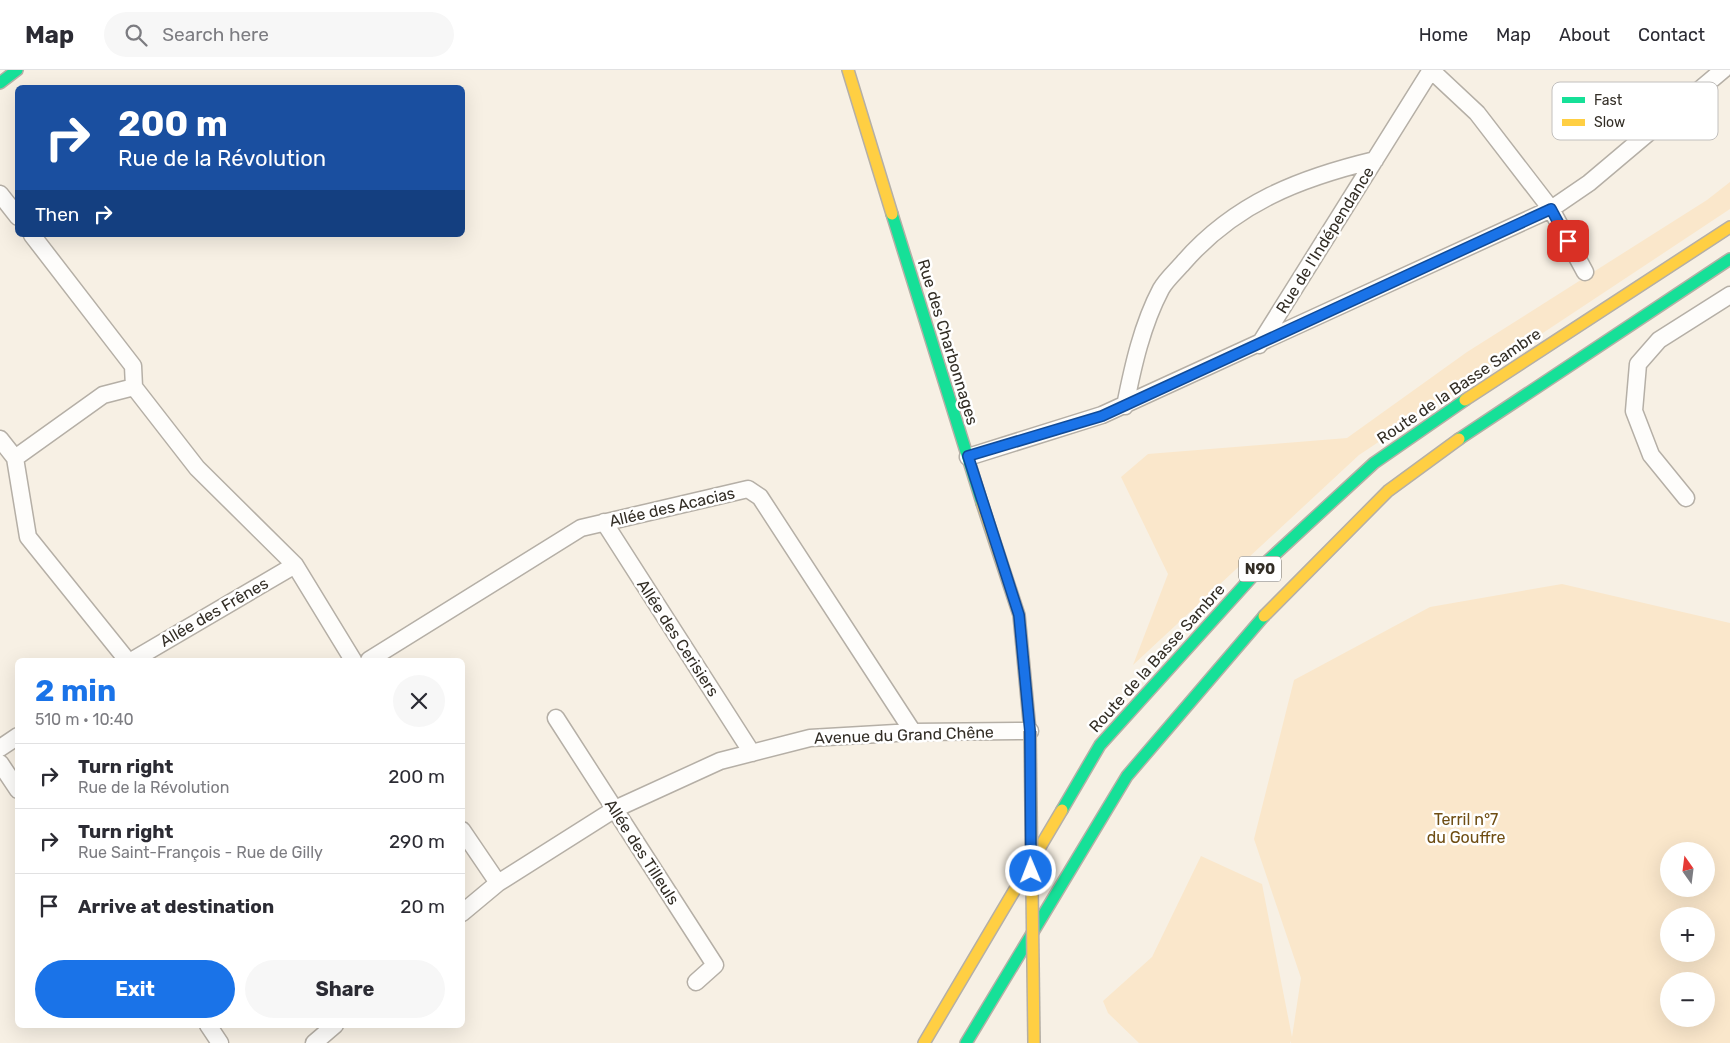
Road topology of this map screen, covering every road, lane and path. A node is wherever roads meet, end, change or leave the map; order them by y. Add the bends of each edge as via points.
1 (16, 70) edge
2 (848, 70) edge
3 (1431, 70) edge
4 (1723, 70) edge
5 (0, 82) edge
6 (1709, 82) edge
7 (1640, 140) edge
8 (1375, 160) junction
9 (0, 194) edge
10 (1551, 209) junction
11 (15, 213) edge
12 (1730, 227) edge
13 (34, 237) edge
14 (1730, 259) edge
15 (1584, 272) dead end
16 (1730, 295) edge
17 (1723, 304) edge
18 (1258, 345) junction
19 (134, 387) junction
20 (1125, 406) junction
21 (0, 439) edge
22 (968, 456) junction
23 (15, 458) junction
24 (1686, 498) dead end
25 (604, 522) junction
26 (295, 565) junction
27 (125, 658) edge
28 (136, 658) edge
29 (353, 658) edge
30 (373, 658) edge
31 (556, 718) dead end
32 (1030, 731) junction
33 (913, 732) junction
34 (15, 738) edge
35 (0, 748) edge
36 (752, 753) junction
37 (0, 763) edge
38 (15, 786) edge
39 (615, 809) junction
40 (465, 834) edge
41 (498, 883) junction
42 (465, 910) edge
43 (696, 982) dead end
44 (210, 1028) edge
45 (332, 1028) edge
46 (220, 1043) edge
47 (314, 1043) edge
48 (924, 1043) edge
49 (966, 1043) edge
50 (1034, 1043) edge

1 - 5 main road
2 - 22 main road, Rue des Charbonnages
3 - 8 street, Rue de l'Indépendance
3 - 10 street via 1477,113
4 - 6 street
7 - 10 street via 1589,183
8 - 18 street, Rue de l'Indépendance
8 - 20 street via 1296,183 1258,200 1194,250 1162,288 1145,328
9 - 11 street
10 - 15 street
10 - 18 street
12 - 48 main road, Route de la Basse Sambre / N90 via 1374,463 1260,569 1100,745
13 - 19 street via 133,366
14 - 49 main road, N90 via 1447,447 1388,492 1276,601 1127,776
16 - 17 street
17 - 24 street via 1659,340 1638,364 1634,411 1651,455
18 - 20 street
19 - 23 street via 104,395
19 - 26 street via 197,468
20 - 22 street via 1102,416
21 - 23 street
22 - 32 main road, Rue des Charbonnages via 1019,615
23 - 27 street via 28,537
25 - 30 street, Allée des Acacias via 581,528
25 - 33 street, Allée des Acacias via 748,489 760,497
25 - 36 street, Allée des Cerisiers
26 - 28 street, Allée des Frênes
26 - 29 street
31 - 39 street, Allée des Tilleuls
32 - 33 street, Avenue du Grand Chêne
32 - 50 main road, Rue des Charbonnages, bridge
33 - 36 street, Avenue du Grand Chêne via 810,738
34 - 35 street
36 - 39 street, Avenue du Grand Chêne via 720,761
37 - 38 street
39 - 41 street, Avenue du Grand Chêne
39 - 43 street, Allée des Tilleuls via 715,965
40 - 41 street
41 - 42 street, Avenue du Grand Chêne
44 - 46 street
45 - 47 street

